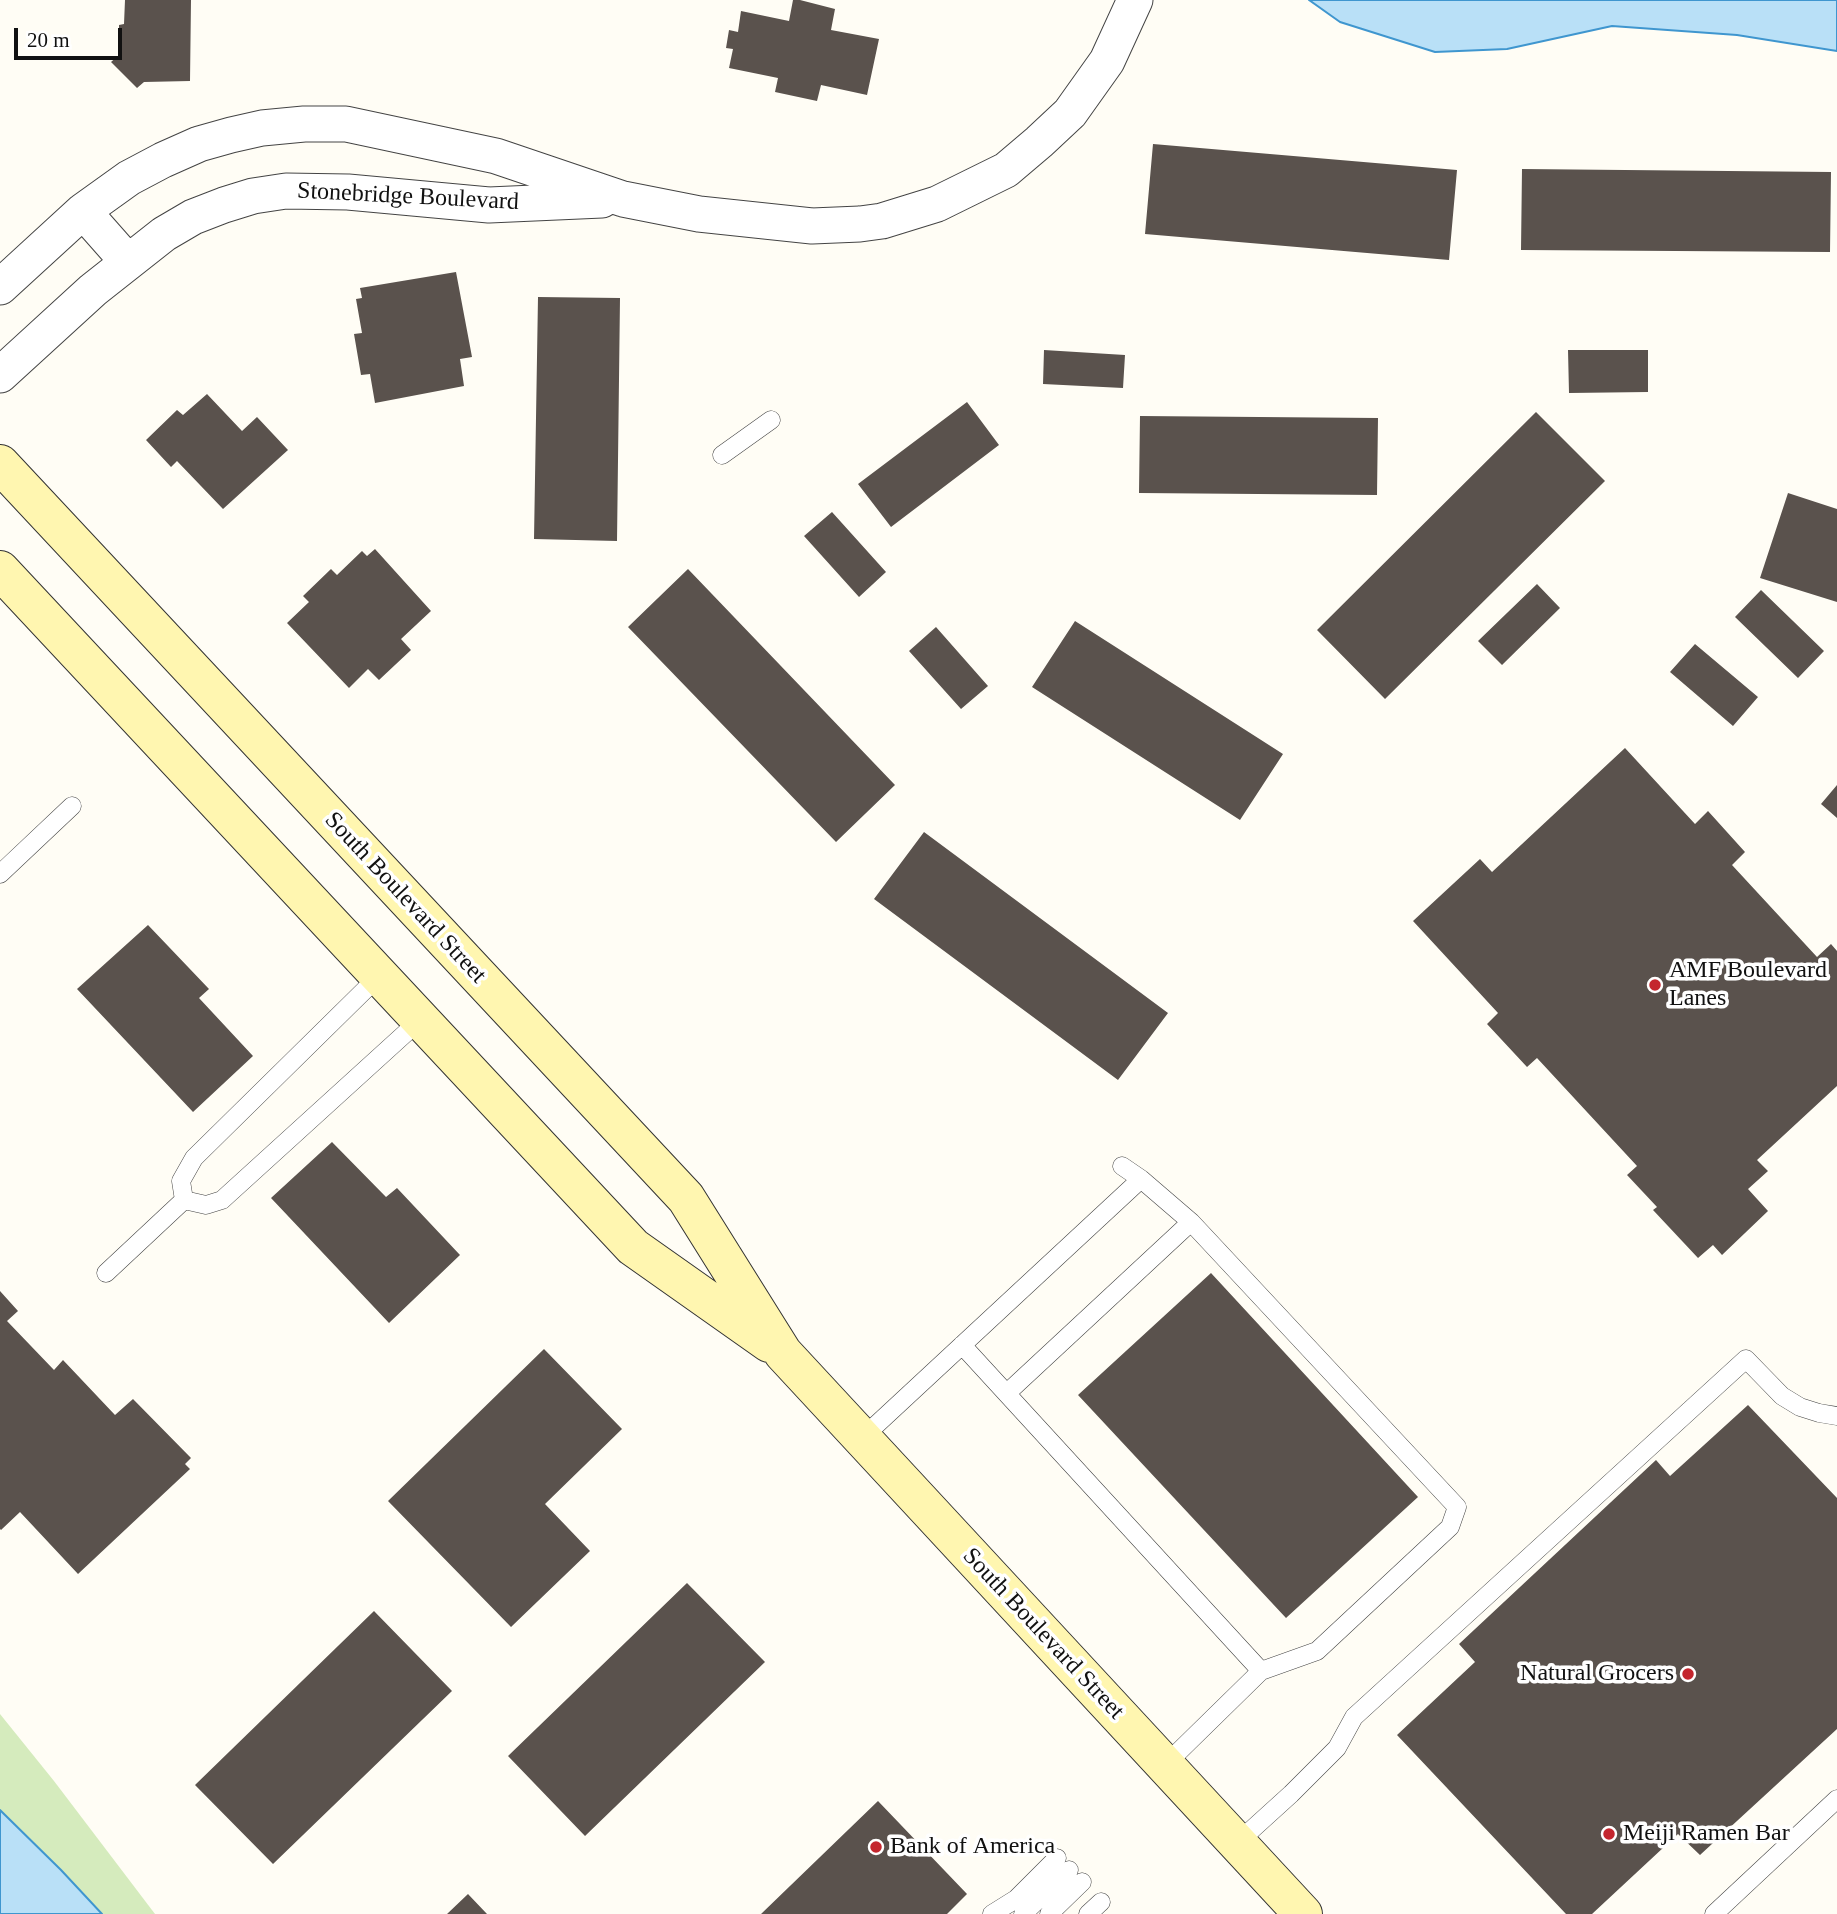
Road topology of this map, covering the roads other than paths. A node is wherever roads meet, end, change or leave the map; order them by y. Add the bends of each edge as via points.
1 (1135, 0) edge
2 (623, 199) junction
3 (83, 211) junction
4 (128, 262) junction
5 (0, 286) edge
6 (0, 375) edge
7 (771, 420) dead end
8 (722, 455) dead end
9 (0, 464) edge
10 (0, 570) edge
11 (72, 806) dead end
12 (0, 874) edge
13 (379, 976) junction
14 (420, 1020) junction
15 (1122, 1166) dead end
16 (1141, 1179) junction
17 (184, 1200) junction
18 (1191, 1222) junction
19 (106, 1273) dead end
20 (962, 1345) junction
21 (783, 1353) junction
22 (1007, 1393) junction
23 (1837, 1416) edge
24 (862, 1438) junction
25 (1261, 1671) junction
26 (1165, 1765) junction
27 (1837, 1799) edge
28 (1237, 1843) junction
29 (1069, 1870) junction
30 (992, 1914) edge
31 (1023, 1914) edge
32 (1049, 1914) edge
33 (1303, 1914) edge
34 (1714, 1914) edge

1 - 2 street, Stonebridge Boulevard via 1107,61 1070,113 1006,170 937,204 882,221 812,226 699,214
2 - 3 street, Stonebridge Boulevard via 496,156 346,124 304,124 262,128 199,144 129,178
2 - 4 street, Stonebridge Boulevard via 489,205 286,191 243,199 193,218
3 - 4 street
3 - 5 street, Stonebridge Boulevard
4 - 6 street, Stonebridge Boulevard
7 - 8 lane
9 - 21 main road, South Boulevard Street via 686,1198
10 - 13 main road, South Boulevard Street
11 - 12 lane
13 - 14 main road, South Boulevard Street
13 - 17 lane via 194,1158 181,1181
14 - 17 lane via 222,1200 206,1205
14 - 21 main road, South Boulevard Street via 633,1247
15 - 16 lane
16 - 18 lane
16 - 20 lane
17 - 19 lane
18 - 22 lane
18 - 25 lane via 1457,1507 1450,1527 1317,1651
20 - 22 lane
20 - 24 lane
21 - 24 main road, South Boulevard Street
22 - 25 lane
23 - 28 lane via 1800,1407 1782,1396 1746,1359 1354,1717 1337,1748
24 - 26 main road, South Boulevard Street
25 - 26 lane
26 - 28 main road, South Boulevard Street
27 - 34 lane
28 - 33 main road, South Boulevard Street
29 - 30 lane
29 - 31 lane
29 - 32 lane

